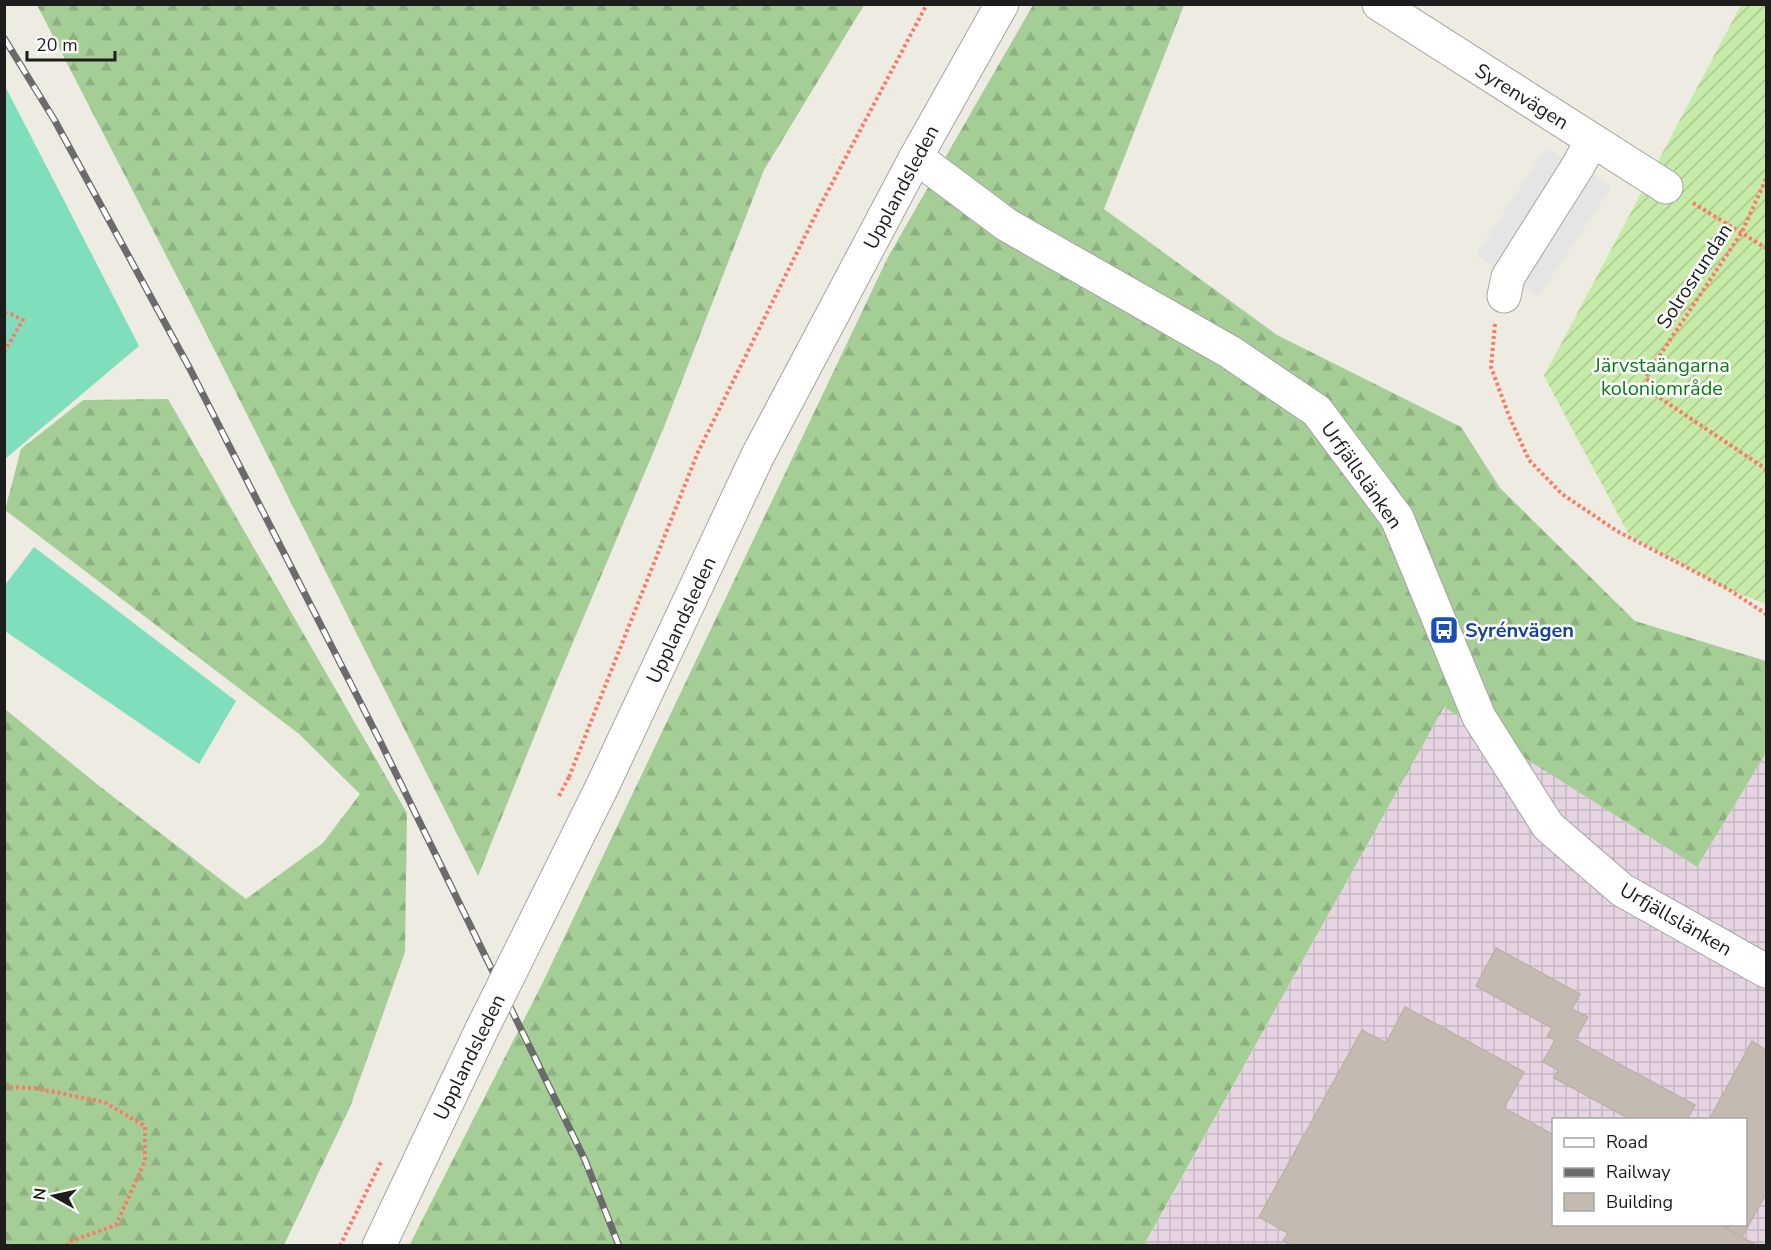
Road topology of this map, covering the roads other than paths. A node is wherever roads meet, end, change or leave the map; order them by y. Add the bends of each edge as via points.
1 (1002, 4) edge
2 (1379, 4) edge
3 (1592, 140) junction
4 (916, 157) junction
5 (1666, 187) road end
6 (1504, 296) road end
7 (1767, 971) edge
8 (380, 1245) edge

1 - 4 street, Upplandsleden
2 - 3 street, Syrenvägen
3 - 5 street, Syrenvägen
3 - 6 street via 1508,277
4 - 7 street, Urfjällslänken via 1007,225 1230,352 1317,411 1397,518 1479,717 1548,826 1622,890
4 - 8 street, Upplandsleden, bridge via 758,455

